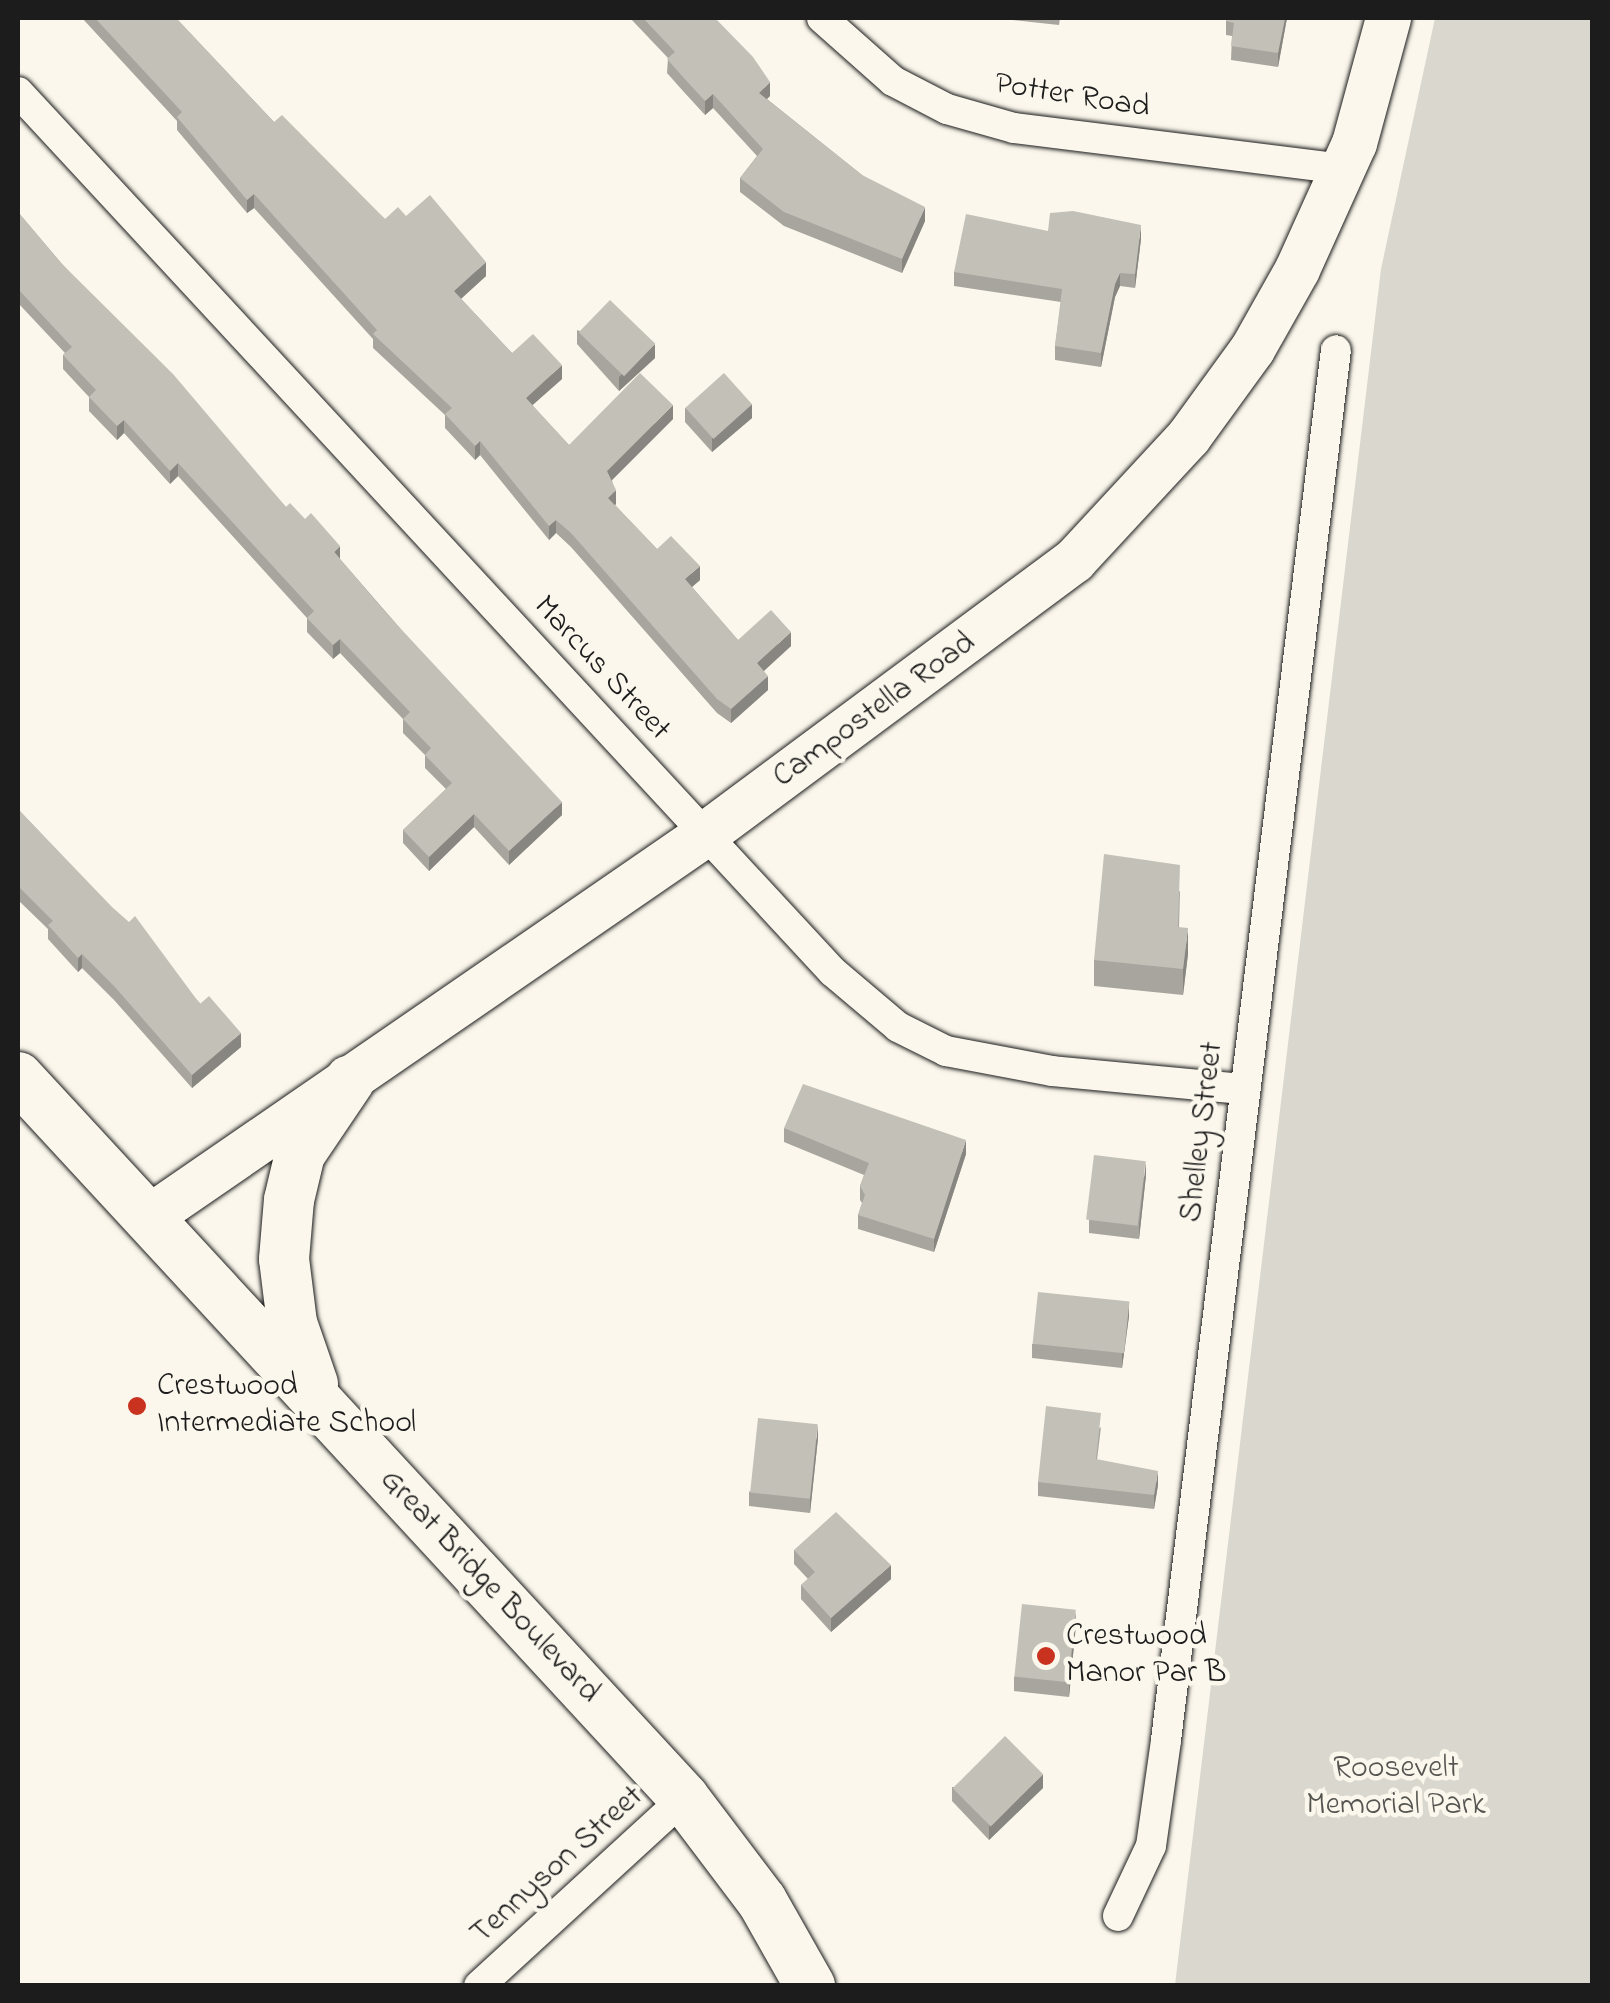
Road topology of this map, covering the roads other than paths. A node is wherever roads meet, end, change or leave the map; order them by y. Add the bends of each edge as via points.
1 (822, 18) edge
2 (1388, 18) edge
3 (18, 92) edge
4 (1342, 169) junction
5 (1336, 350) dead end
6 (705, 834) junction
7 (18, 1076) edge
8 (350, 1080) junction
9 (1243, 1088) junction
10 (147, 1218) junction
11 (319, 1403) junction
12 (684, 1798) junction
13 (1118, 1916) dead end
14 (479, 1986) edge
15 (810, 1986) edge

1 - 4 street, Potter Road via 893,81 948,109 1014,128
2 - 4 main road, Campostella Road
3 - 6 street, Marcus Street
4 - 6 main road, Campostella Road via 1252,349 1143,490 1026,601
5 - 9 street, Shelley Street
6 - 8 main road, Campostella Road
6 - 9 street, Marcus Street via 833,972 898,1027 946,1051 1052,1070
7 - 10 main road, Great Bridge Boulevard
8 - 10 main road, Campostella Road
8 - 11 main road via 300,1154 288,1200 284,1259 292,1323
9 - 13 street, Shelley Street via 1151,1846
10 - 11 main road, Great Bridge Boulevard
11 - 12 main road, Great Bridge Boulevard
12 - 14 street, Tennyson Street
12 - 15 main road, Great Bridge Boulevard via 762,1901

